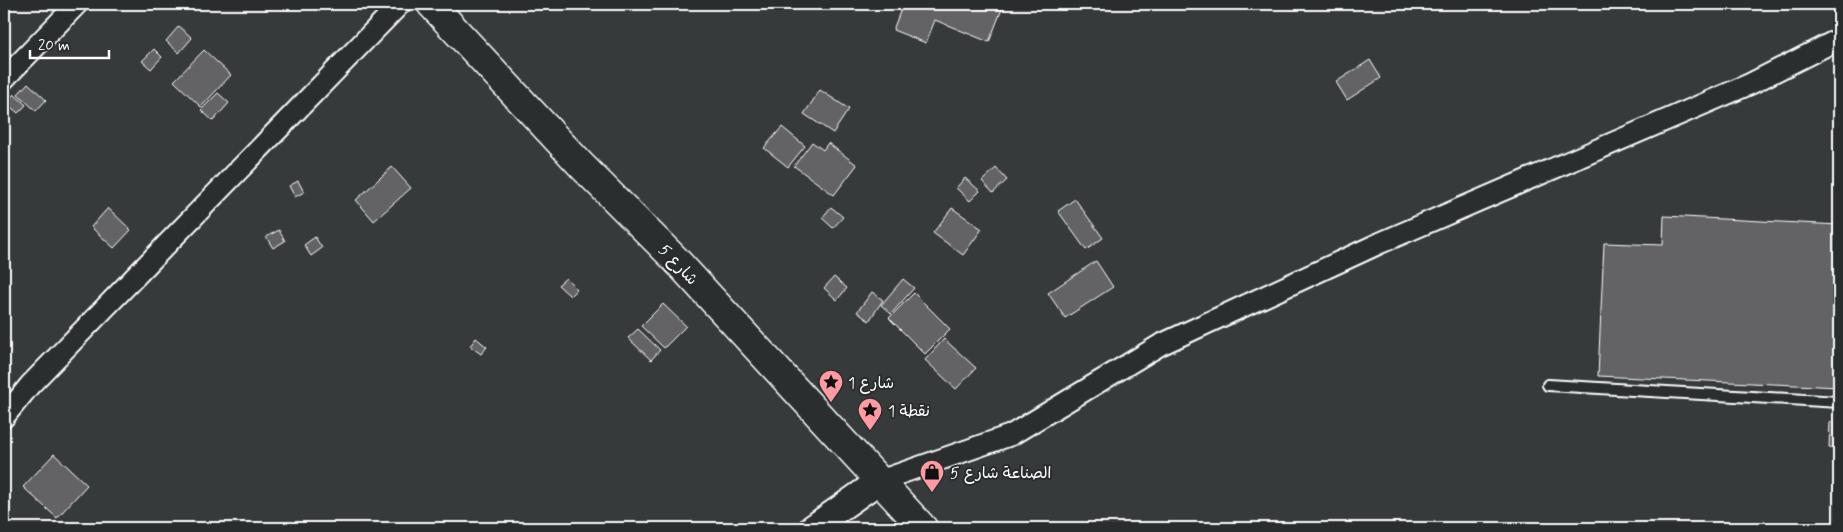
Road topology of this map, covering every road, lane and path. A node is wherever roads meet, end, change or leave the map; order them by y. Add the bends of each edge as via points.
1 (77, 4) edge
2 (400, 4) edge
3 (431, 4) edge
4 (1839, 39) edge
5 (4, 79) edge
6 (1548, 385) dead end
7 (1839, 402) edge
8 (4, 417) edge
9 (879, 481) junction
10 (812, 528) edge
11 (922, 528) edge

1 - 5 street
2 - 8 street via 30,385
3 - 9 main road, شارع 5 via 582,166 675,259
4 - 9 street via 1750,84 1380,243 1160,345 1011,435
6 - 7 lane
9 - 10 street
9 - 11 main road, شارع 5

